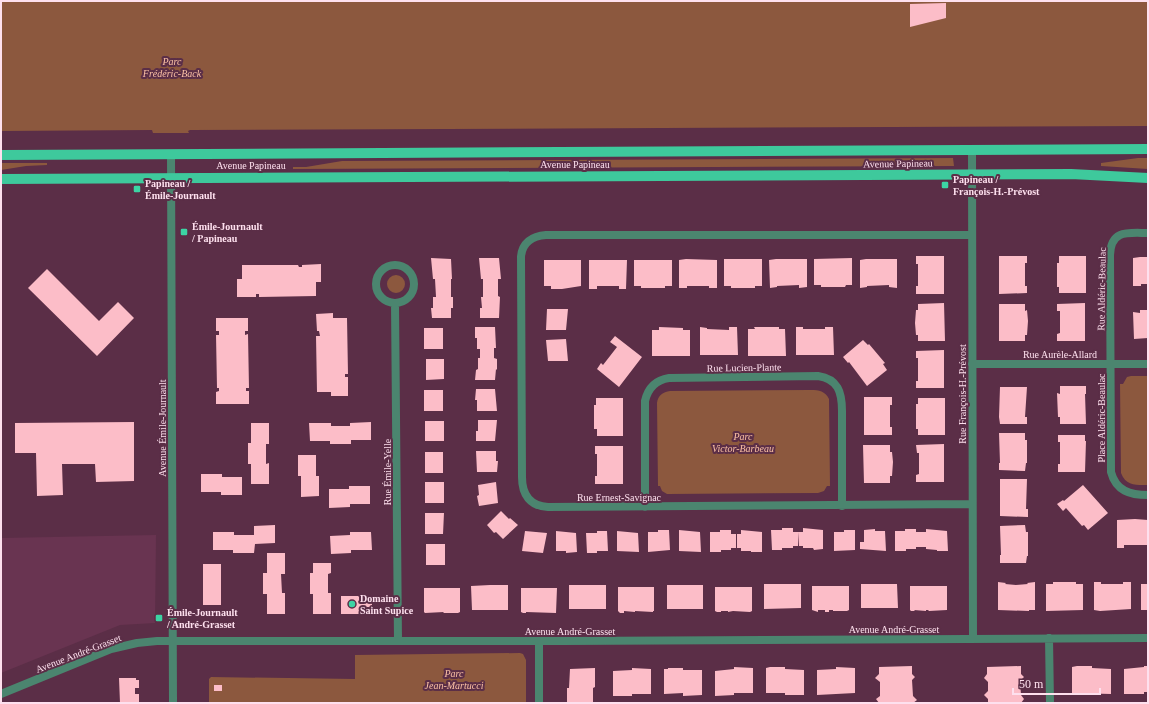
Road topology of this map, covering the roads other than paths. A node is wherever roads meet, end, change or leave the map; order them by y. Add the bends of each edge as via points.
1 (1148, 149) edge
2 (972, 150) junction
3 (171, 154) junction
4 (1, 155) edge
5 (972, 174) junction
6 (171, 178) junction
7 (1148, 178) edge
8 (1, 179) edge
9 (1148, 233) edge
10 (972, 236) junction
11 (396, 303) junction
12 (972, 364) junction
13 (1110, 364) junction
14 (1148, 364) edge
15 (1148, 495) edge
16 (972, 504) junction
17 (842, 506) junction
18 (645, 507) junction
19 (973, 638) junction
20 (1049, 638) junction
21 (1148, 638) edge
22 (172, 641) junction
23 (398, 641) junction
24 (539, 641) junction
25 (1, 694) edge
26 (172, 703) edge
27 (539, 703) edge
28 (1050, 703) edge

1 - 2 main road, Avenue Papineau
2 - 3 main road, Avenue Papineau
2 - 5 street, Rue François-H.-Prévost
3 - 4 main road, Avenue Papineau
3 - 6 street, Avenue Émile-Journault
5 - 6 main road, Avenue Papineau
5 - 7 main road, Avenue Papineau via 1089,174
5 - 10 street, Rue François-H.-Prévost
6 - 8 main road, Avenue Papineau
6 - 22 street, Avenue Émile-Journault
9 - 13 street, Rue Aldéric-Beaulac via 1123,234 1111,244
10 - 12 street, Rue François-H.-Prévost
10 - 18 street, Rue Ernest-Savignac via 546,235 534,237 527,242 521,257 522,477 525,494 532,503 543,507
11 - 11 street via 410,296 414,281 408,270 393,265 382,271 377,284 383,298
11 - 23 street, Rue Émile-Yelle
12 - 13 street, Rue Aurèle-Allard
12 - 16 street, Rue François-H.-Prévost
13 - 14 street, Rue Aurèle-Allard
13 - 15 street, Place Aldéric-Beaulac via 1112,476 1118,487 1125,492
16 - 17 street, Rue Ernest-Savignac
16 - 19 street, Rue François-H.-Prévost
17 - 18 street, Rue Ernest-Savignac
17 - 18 street, Rue Lucien-Plante via 840,391 826,378 788,377 669,378 654,384 645,401
19 - 20 street, Avenue André-Grasset
19 - 24 street, Avenue André-Grasset
20 - 21 street, Avenue André-Grasset
20 - 28 street
22 - 23 street, Avenue André-Grasset
22 - 25 street, Avenue André-Grasset via 119,647
22 - 26 street, Avenue Émile-Journault
23 - 24 street, Avenue André-Grasset
24 - 27 street

